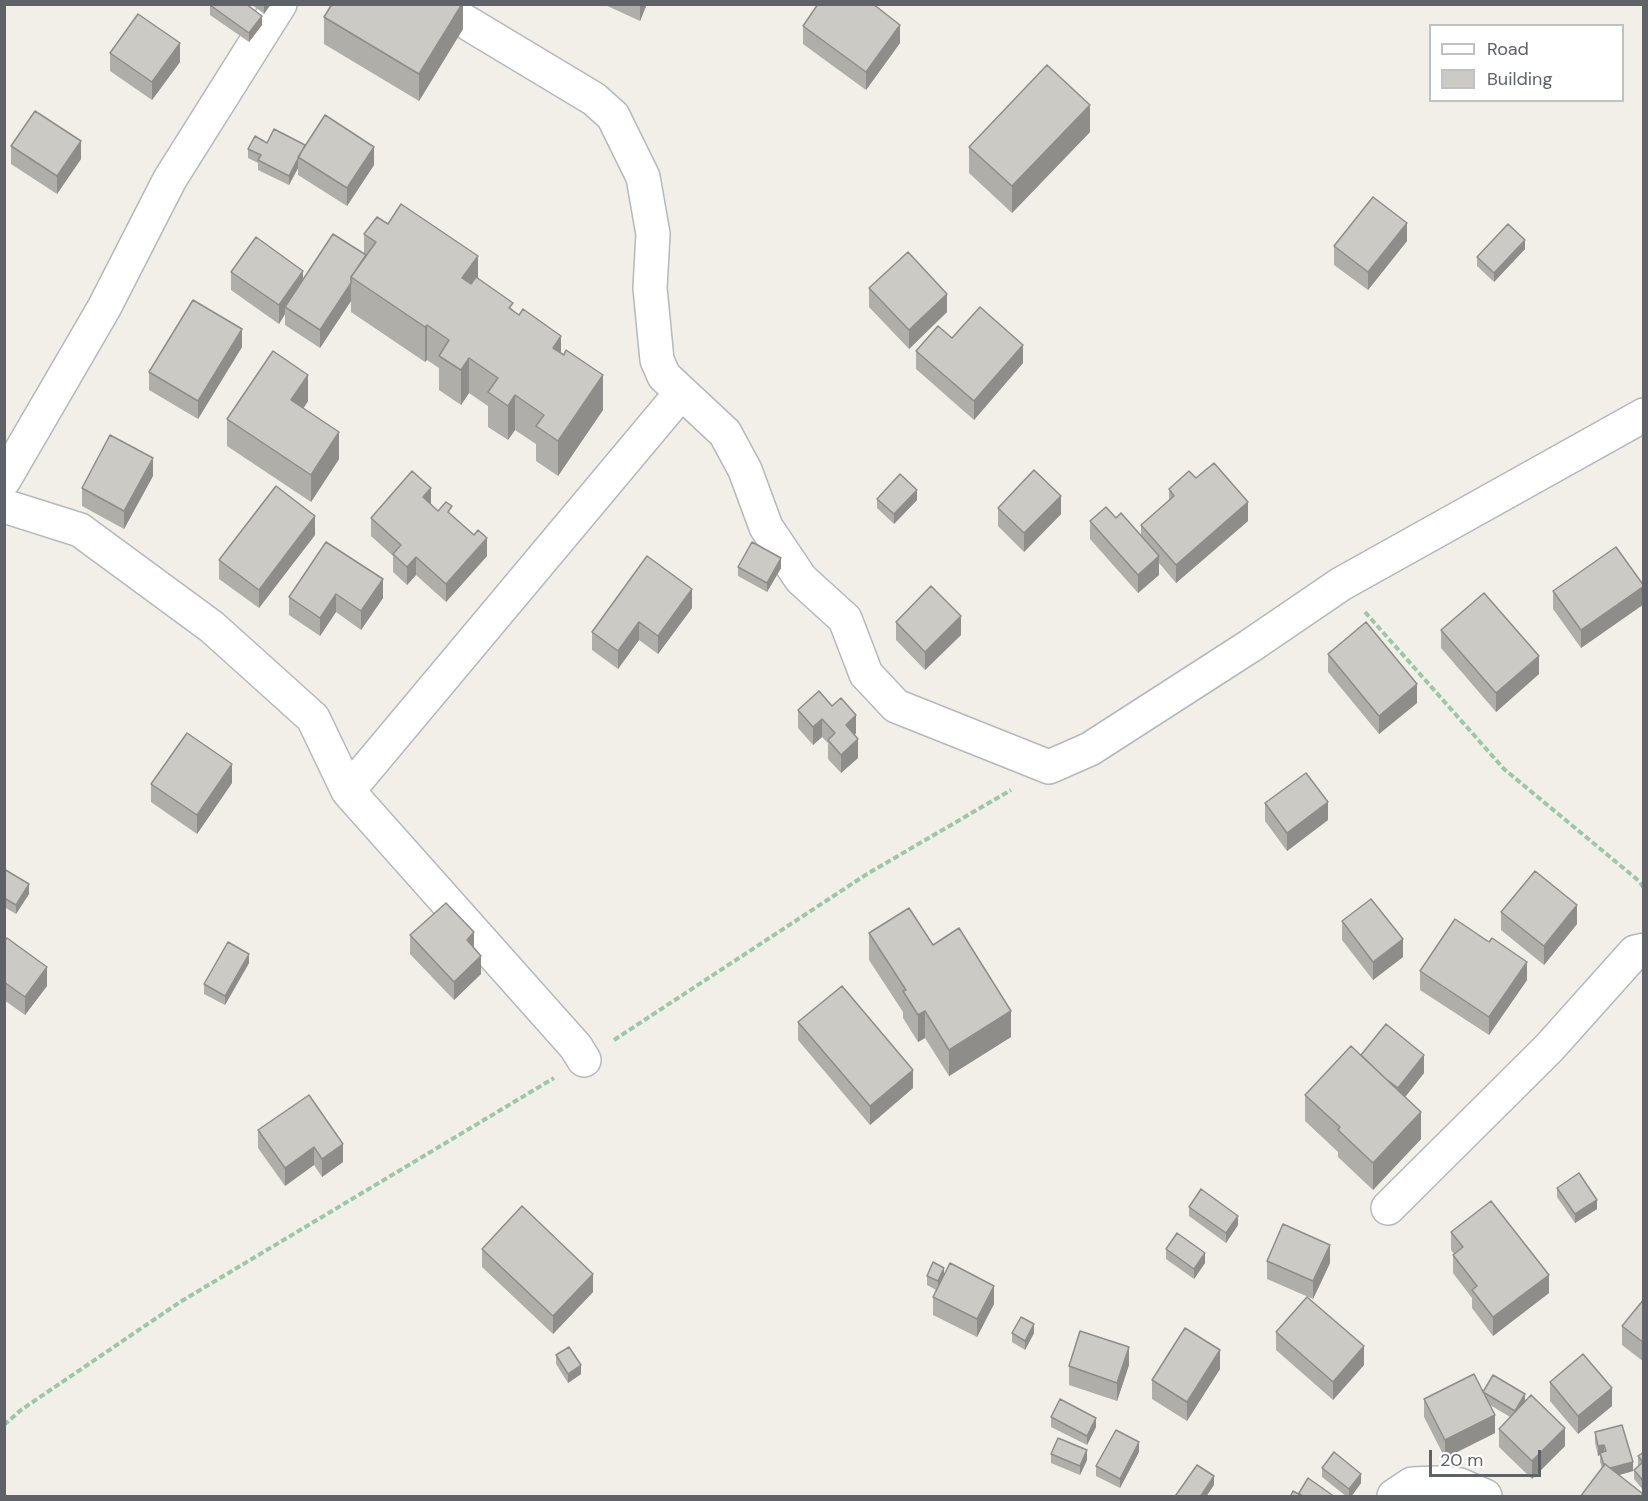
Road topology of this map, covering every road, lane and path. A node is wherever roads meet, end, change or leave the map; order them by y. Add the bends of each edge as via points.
1 (280, 4) edge
2 (436, 4) edge
3 (681, 393) junction
4 (1644, 415) edge
5 (4, 480) edge
6 (4, 506) edge
7 (1341, 584) junction
8 (1048, 767) junction
9 (348, 791) junction
10 (1644, 888) edge
11 (1644, 950) edge
12 (584, 1060) junction
13 (1388, 1208) dead end
14 (4, 1425) edge
15 (1394, 1497) edge
16 (1485, 1497) edge

1 - 5 street via 170,179 104,308
2 - 3 street via 594,99 613,116 643,177 647,199 653,234 650,288 657,360 664,376
3 - 8 street via 725,434 745,470 766,527 801,579 845,620 866,674 896,706
3 - 9 street
4 - 7 street
6 - 9 street via 80,530 212,627 313,718
7 - 8 street via 1090,749
7 - 10 path via 1504,769
8 - 12 path via 867,874
9 - 12 street
11 - 13 street via 1635,952 1549,1048
12 - 14 path via 180,1302
15 - 16 street via 1412,1484 1437,1483 1460,1485

